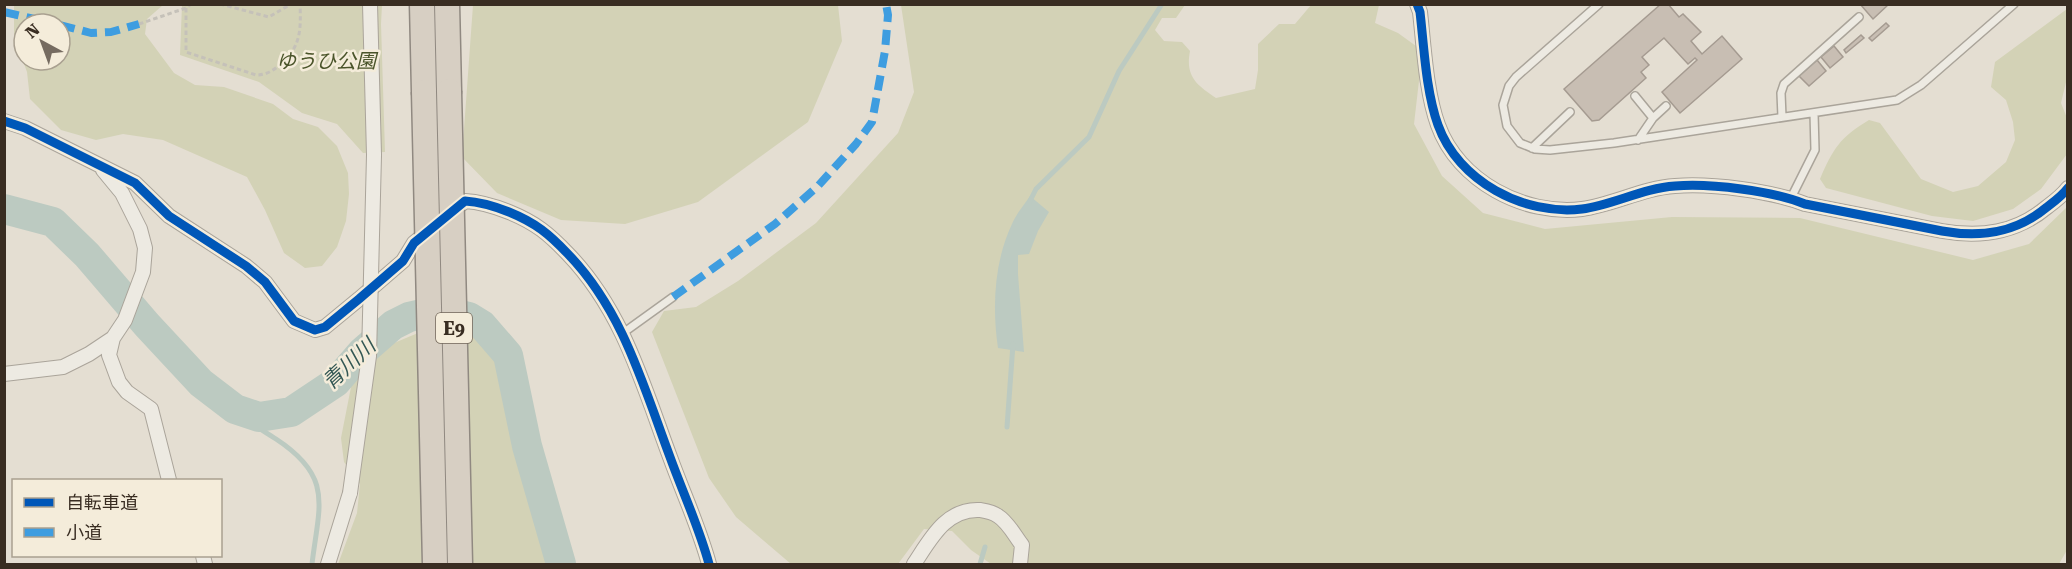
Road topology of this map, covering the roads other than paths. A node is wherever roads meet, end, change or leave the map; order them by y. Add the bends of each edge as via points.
1 (370, 4) edge
2 (420, 4) edge
3 (447, 4) edge
4 (1417, 4) edge
5 (1599, 4) edge
6 (2014, 4) edge
7 (1859, 17) dead end
8 (1635, 96) dead end
9 (1666, 106) dead end
10 (1570, 112) dead end
11 (1814, 113) junction
12 (1653, 117) junction
13 (1782, 117) junction
14 (4, 121) edge
15 (1638, 140) junction
16 (1532, 148) junction
17 (100, 166) junction
18 (2067, 188) edge
19 (1791, 198) junction
20 (673, 297) dead end
21 (623, 333) junction
22 (113, 338) junction
23 (4, 374) edge
24 (169, 479) edge
25 (328, 564) edge
26 (435, 564) edge
27 (460, 564) edge
28 (709, 564) edge
29 (914, 564) edge
30 (1020, 564) edge

1 - 25 street, bridge via 374,155 369,356 350,493
2 - 26 highway, E9, bridge
3 - 27 highway, E9, bridge
4 - 19 street via 1440,131 1471,171 1505,195 1533,206 1564,210 1585,209 1672,186 1712,185
5 - 16 lane via 1509,86 1503,105 1507,126 1520,143
6 - 11 lane via 1921,85 1897,100
7 - 13 lane via 1784,84
8 - 12 lane
9 - 12 lane
10 - 16 lane
11 - 13 lane
11 - 19 lane via 1815,150
12 - 15 lane
13 - 15 lane
14 - 17 street
15 - 16 lane via 1550,150
17 - 21 street via 135,183 169,216 246,266 265,282 294,321 305,327 315,330 332,322 403,261 414,243 465,201 482,202 545,230 589,277
17 - 22 street via 122,193 145,248 143,272 125,320
18 - 19 street via 2035,218 1983,235 1962,235
20 - 21 lane
21 - 28 street
22 - 23 street via 63,367
22 - 24 street via 109,355 113,370 128,392 151,409
29 - 30 street via 944,523 958,513 973,510 987,511 1004,521 1022,545

